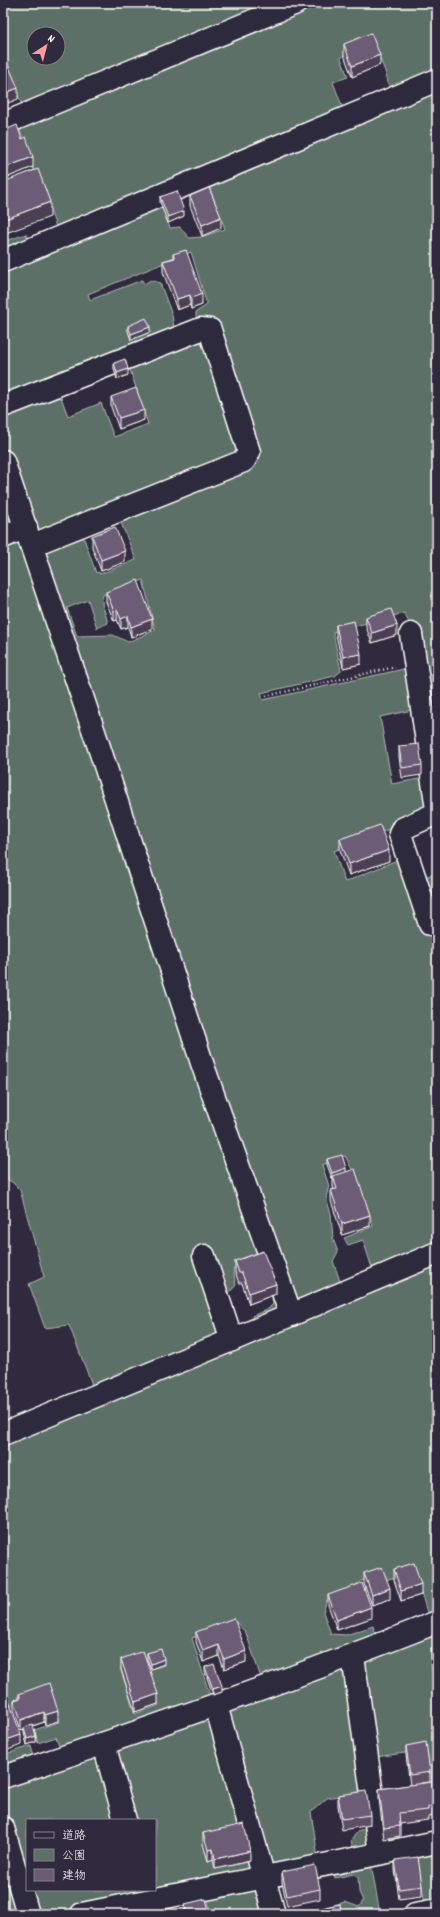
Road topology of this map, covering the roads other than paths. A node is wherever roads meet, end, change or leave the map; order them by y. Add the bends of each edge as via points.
1 (296, 3) edge
2 (437, 80) edge
3 (3, 124) edge
4 (3, 261) edge
5 (3, 406) edge
6 (3, 461) edge
7 (29, 536) junction
8 (3, 537) edge
9 (411, 634) dead end
10 (437, 809) edge
11 (437, 813) edge
12 (437, 925) edge
13 (437, 1253) edge
14 (204, 1256) dead end
15 (291, 1315) junction
16 (232, 1340) junction
17 (3, 1434) edge
18 (437, 1622) edge
19 (353, 1656) junction
20 (216, 1705) junction
21 (104, 1744) junction
22 (3, 1777) edge
23 (125, 1819) edge
24 (3, 1828) edge
25 (437, 1842) edge
26 (380, 1853) junction
27 (264, 1877) junction
28 (148, 1901) edge
29 (437, 1910) edge
30 (28, 1914) edge
31 (82, 1914) edge
32 (274, 1914) edge
33 (415, 1914) edge

1 - 3 street
2 - 4 street
5 - 7 street via 201,329 210,330 249,452 244,461
6 - 7 street
7 - 8 street
7 - 15 street via 203,1066
9 - 10 street
11 - 12 street via 402,829 400,834 430,924
13 - 15 street
14 - 16 street
15 - 16 street
16 - 17 street
18 - 19 street
19 - 20 street
19 - 26 street
20 - 21 street
20 - 27 street
21 - 22 street
21 - 23 street
24 - 30 street
25 - 26 street
26 - 27 street
27 - 28 street
27 - 32 street
28 - 31 street
29 - 33 street

